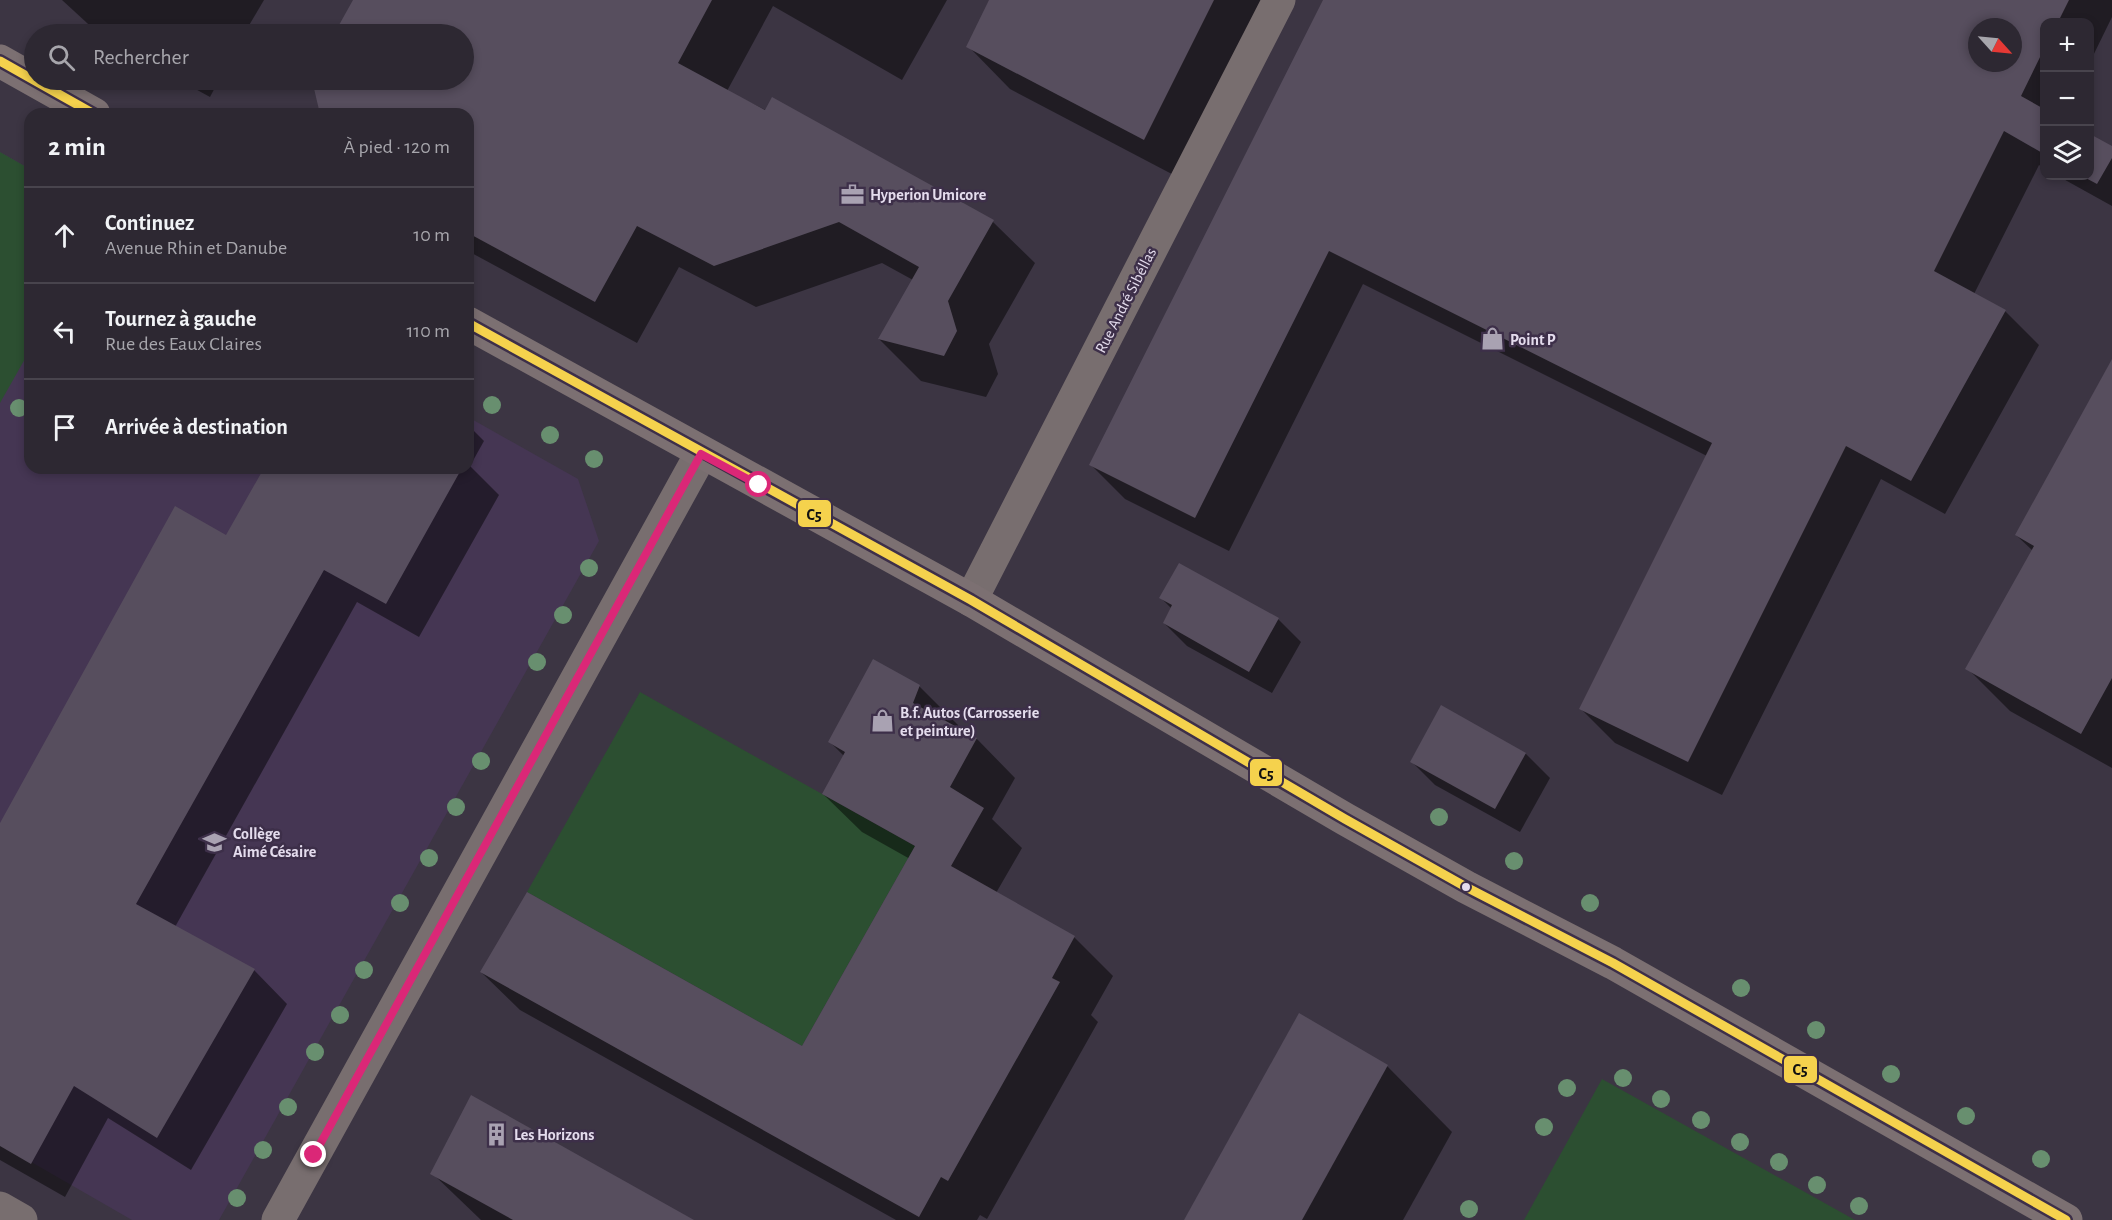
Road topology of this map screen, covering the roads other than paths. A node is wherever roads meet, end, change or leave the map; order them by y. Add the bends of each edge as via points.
1 (1279, 0) edge
2 (0, 61) edge
3 (24, 75) edge
4 (51, 90) edge
5 (83, 108) edge
6 (474, 326) edge
7 (701, 454) junction
8 (971, 600) junction
9 (0, 1208) edge
10 (21, 1220) edge
11 (278, 1220) edge
12 (2066, 1220) edge

1 - 8 street, Rue André Sibéllas
2 - 3 street
4 - 5 street
6 - 7 street
7 - 8 street
7 - 11 street
8 - 12 street via 1365,831 1613,963
9 - 10 street

